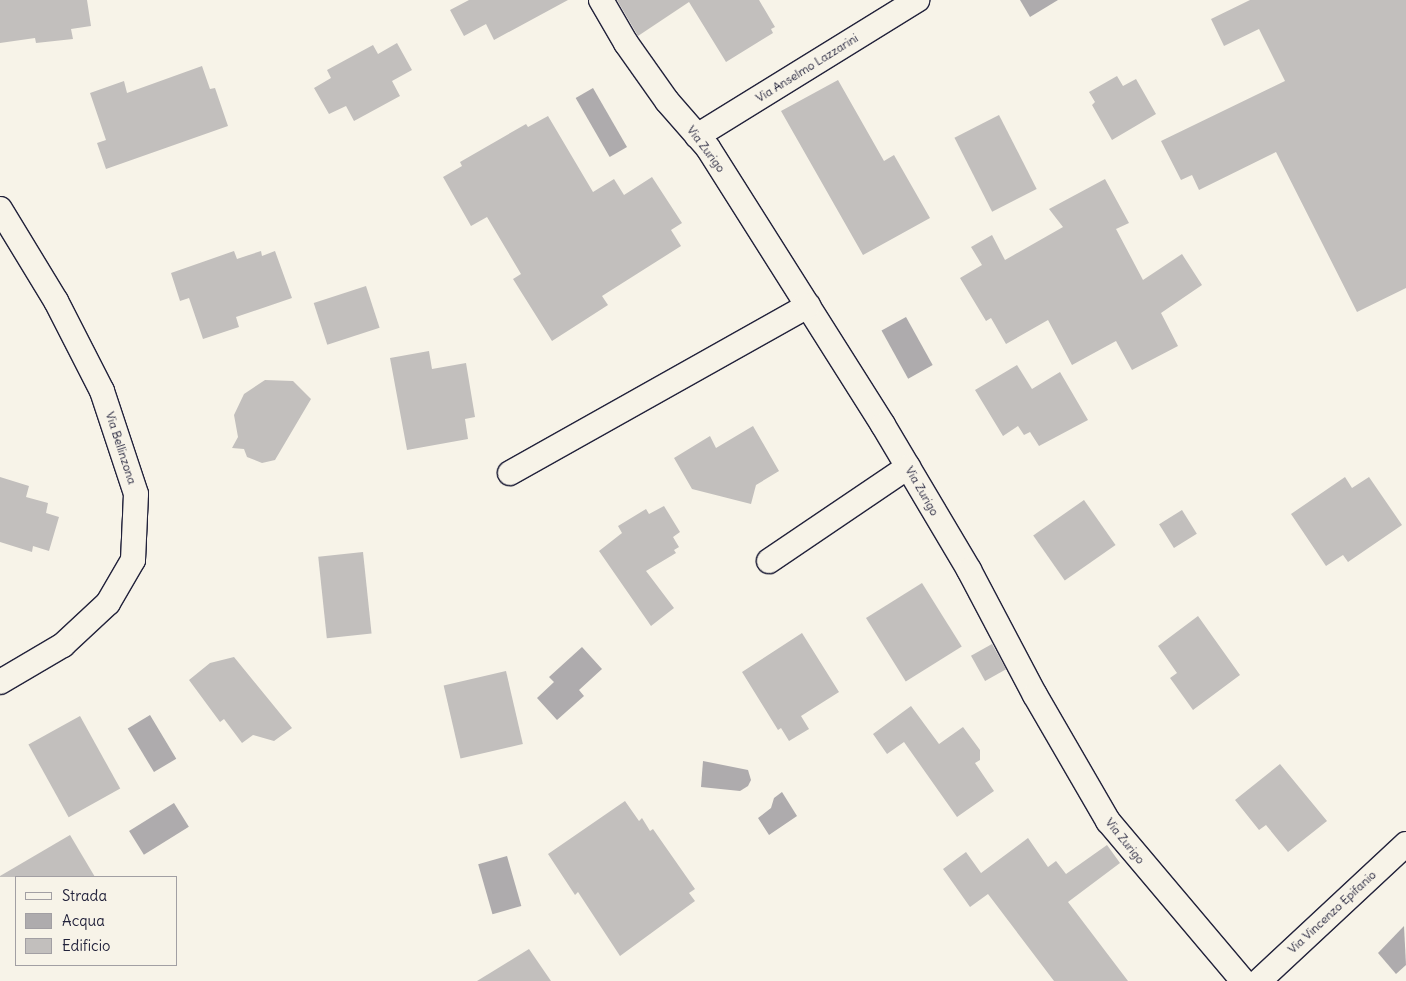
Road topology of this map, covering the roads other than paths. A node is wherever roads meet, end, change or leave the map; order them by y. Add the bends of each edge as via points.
1 (600, 0) edge
2 (917, 0) edge
3 (697, 136) junction
4 (0, 209) edge
5 (808, 306) junction
6 (908, 466) junction
7 (510, 473) dead end
8 (769, 560) dead end
9 (0, 682) edge
10 (1406, 844) edge
11 (1242, 981) edge
12 (1259, 981) edge

1 - 3 street, Via Zurigo via 626,43
2 - 3 street, Via Anselmo Lazzarini
3 - 5 street, Via Zurigo
4 - 9 street, Via Bellinzona via 56,301 102,391 136,494 133,560 108,602 63,645
5 - 6 street, Via Zurigo
5 - 7 street
6 - 8 street
6 - 11 street, Via Zurigo via 1108,821
10 - 12 street, Via Vincenzo Epifanio

